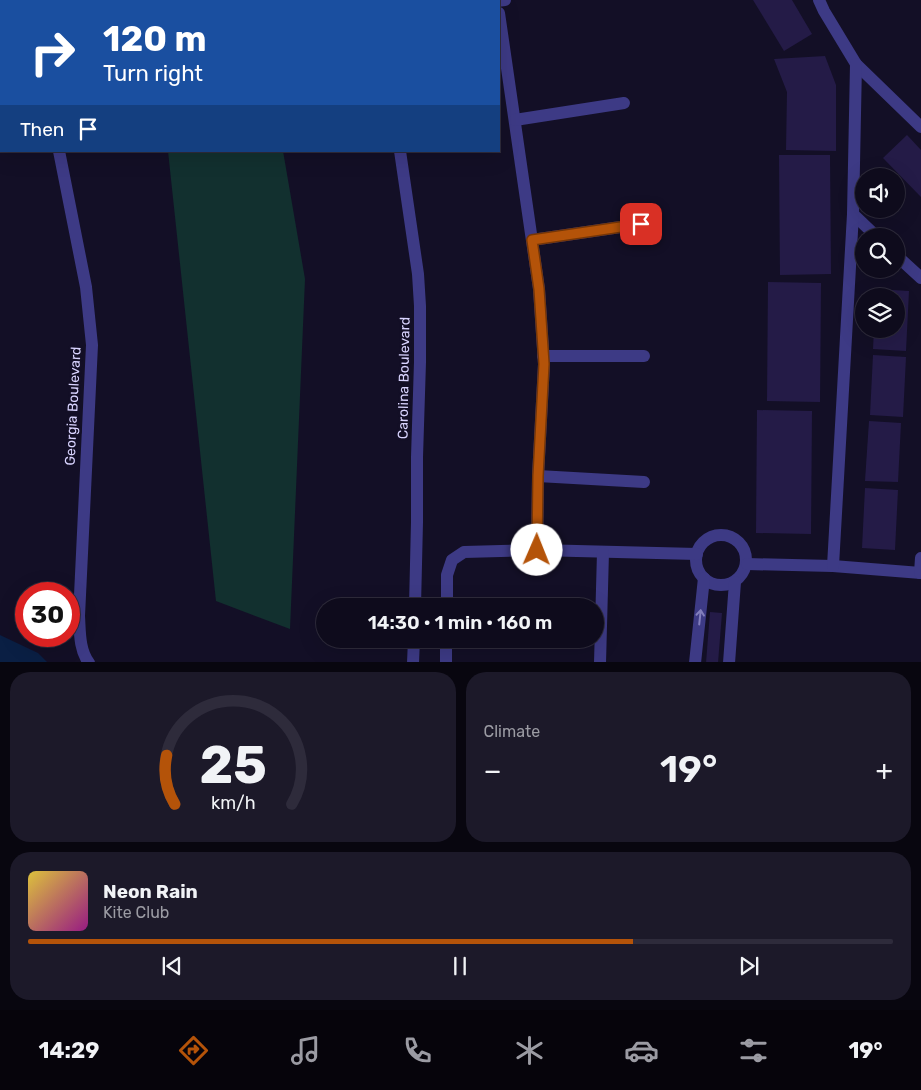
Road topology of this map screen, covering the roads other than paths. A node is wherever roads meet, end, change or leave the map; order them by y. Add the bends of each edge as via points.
1 (819, 0) edge
2 (500, 20) edge
3 (856, 64) junction
4 (624, 103) dead end
5 (515, 120) junction
6 (921, 127) edge
7 (59, 152) edge
8 (400, 152) edge
9 (853, 214) junction
10 (641, 224) dead end
11 (868, 228) edge
12 (532, 240) junction
13 (905, 263) edge
14 (921, 278) edge
15 (543, 356) junction
16 (644, 356) dead end
17 (538, 476) junction
18 (644, 482) dead end
19 (537, 550) junction
20 (603, 552) junction
21 (697, 554) junction
22 (921, 558) edge
23 (747, 564) junction
24 (833, 566) junction
25 (920, 573) edge
26 (704, 578) junction
27 (735, 582) junction
28 (415, 598) edge
29 (446, 598) edge
30 (414, 648) edge
31 (446, 648) edge
32 (89, 662) edge
33 (413, 662) edge
34 (446, 662) edge
35 (600, 662) edge
36 (695, 662) edge
37 (729, 662) edge

1 - 3 street
2 - 5 street
3 - 6 street
3 - 9 street
4 - 5 street
5 - 12 street
7 - 32 street, Georgia Boulevard via 86,287 92,345 78,616 80,641
8 - 28 street, Carolina Boulevard via 420,306
9 - 11 street
9 - 24 street
10 - 12 street
12 - 15 street
13 - 14 street
15 - 16 street
15 - 17 street
17 - 18 street
17 - 19 street
19 - 20 street
19 - 29 street via 464,552 452,560 447,575
20 - 21 street
20 - 35 street
21 - 23 street via 705,540 722,534 738,540 747,555
21 - 26 street via 696,563
22 - 25 street
23 - 24 street
23 - 27 street
24 - 25 street
26 - 27 street via 718,585
36 -> 26 street
27 - 37 street
30 - 33 street
31 - 34 street

